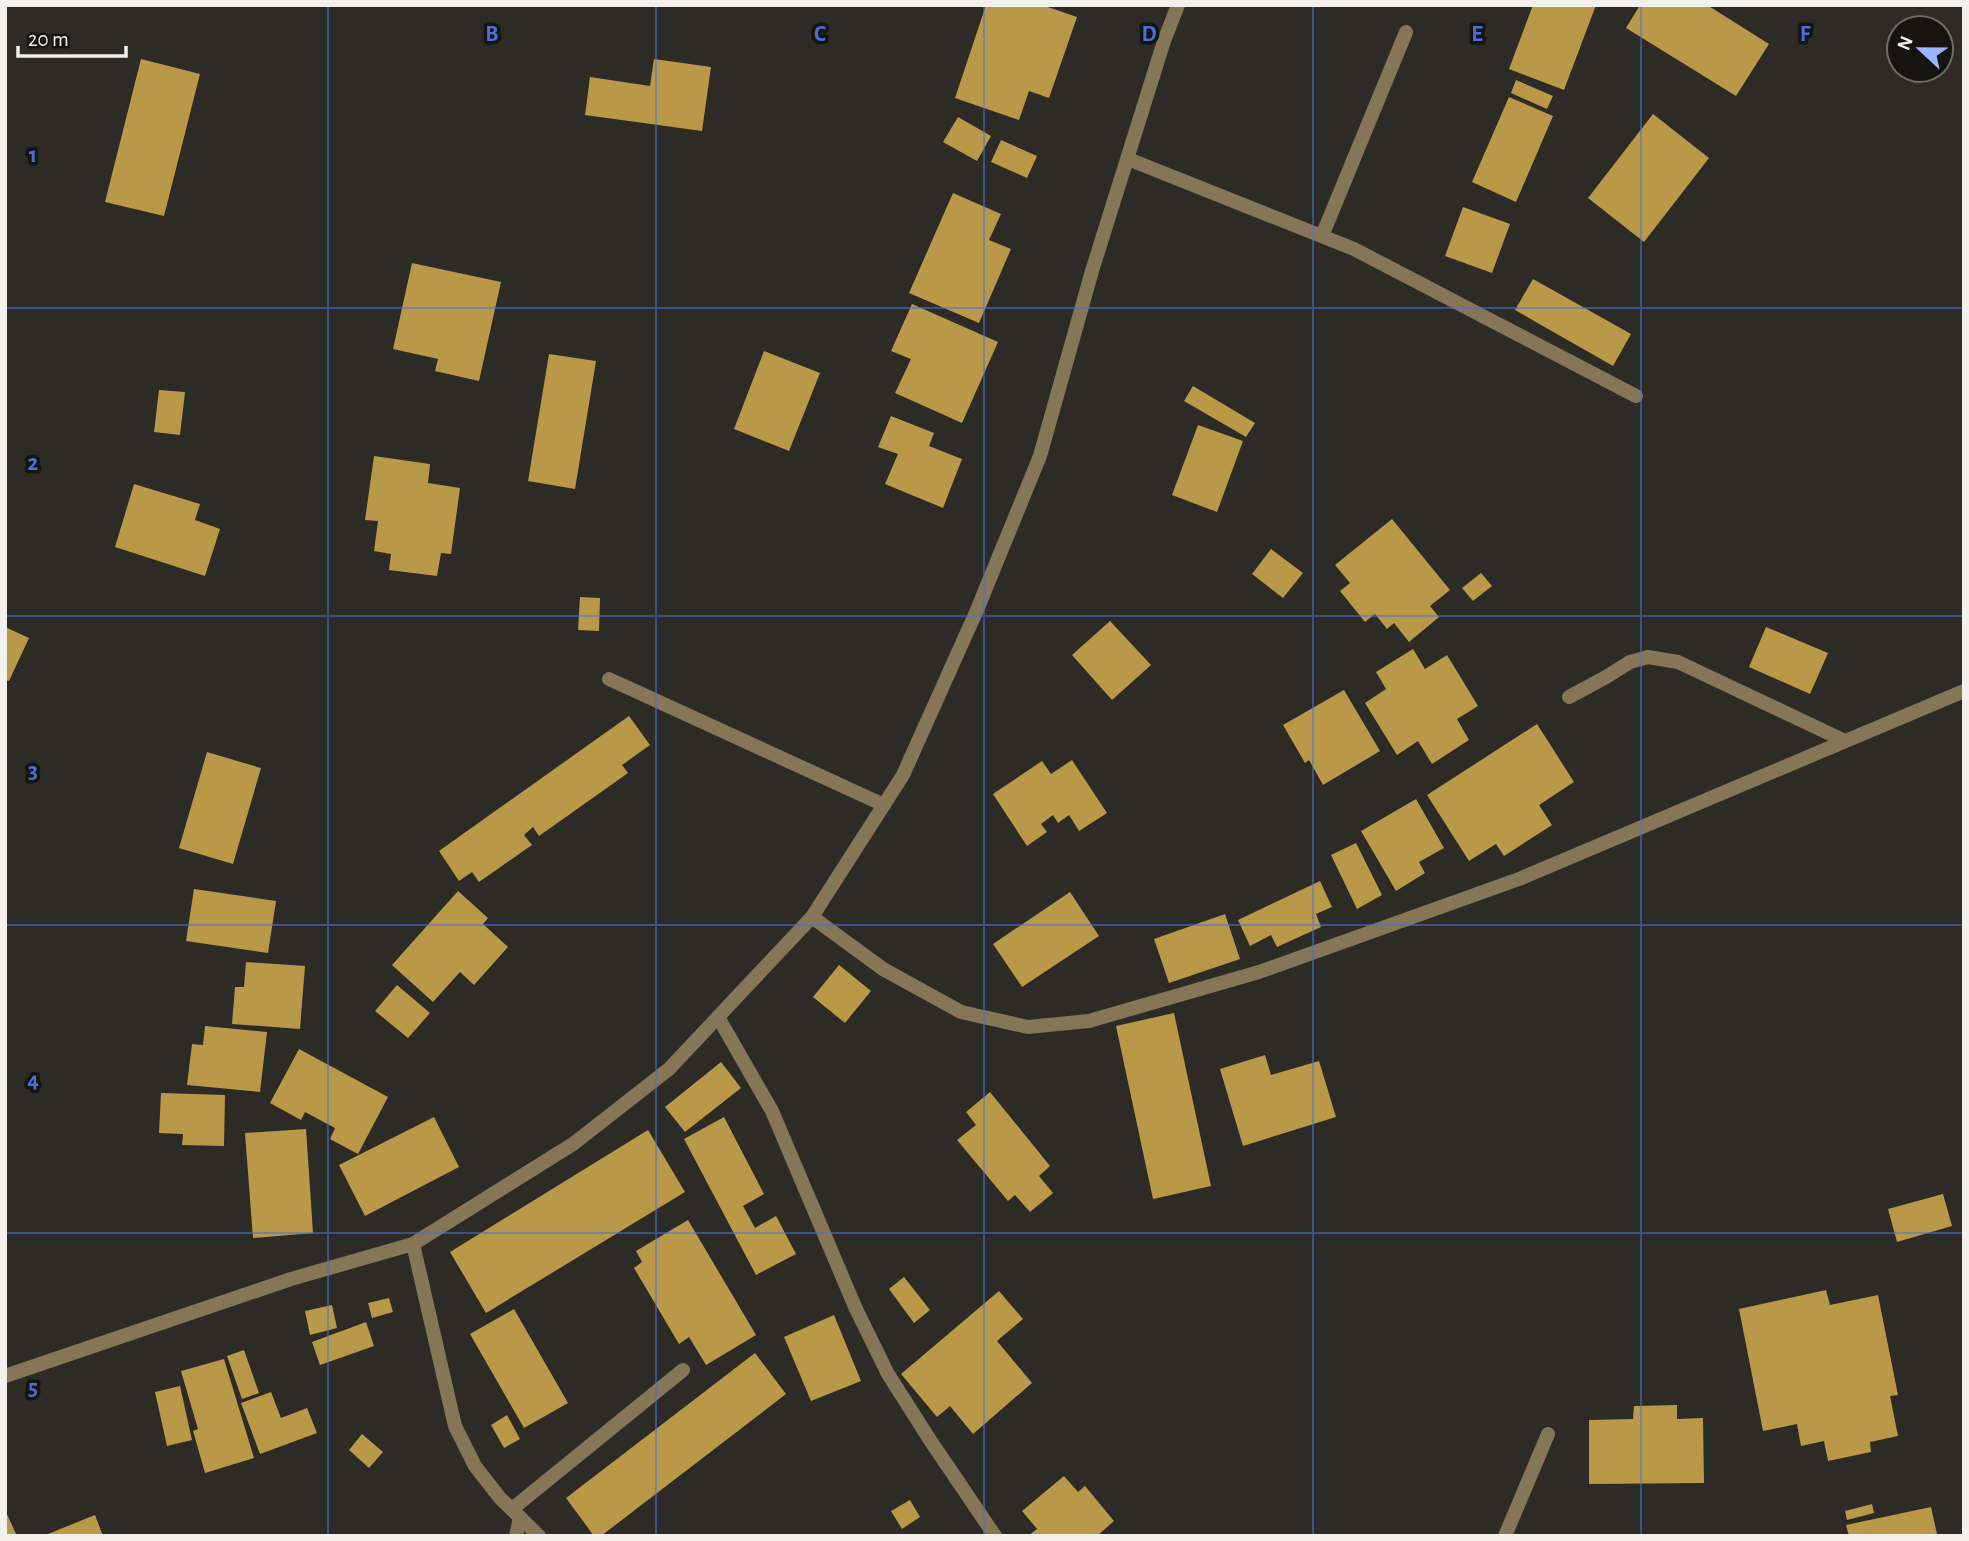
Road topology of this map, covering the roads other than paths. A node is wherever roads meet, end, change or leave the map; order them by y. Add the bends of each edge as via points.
1 (1178, 5) edge
2 (1406, 32) dead end
3 (1128, 159) junction
4 (1322, 236) junction
5 (1636, 396) dead end
6 (609, 679) dead end
7 (1964, 691) edge
8 (1569, 696) dead end
9 (1845, 741) junction
10 (884, 805) junction
11 (812, 916) junction
12 (718, 1017) junction
13 (413, 1244) junction
14 (683, 1370) dead end
15 (5, 1376) edge
16 (1548, 1434) dead end
17 (516, 1513) junction
18 (516, 1536) edge
19 (539, 1536) edge
20 (995, 1536) edge
21 (1505, 1536) edge

1 - 3 street
2 - 4 street
3 - 4 street
3 - 10 street via 1040,456 972,623 903,775
4 - 5 street
6 - 10 street
7 - 9 street
8 - 9 street via 1648,657 1678,663
9 - 11 street via 1519,879 1259,972 1089,1021 1028,1027 961,1012 883,969
10 - 11 street
11 - 12 street
12 - 13 street via 669,1069 573,1144
12 - 20 street via 772,1111 888,1374
13 - 15 street via 291,1279
13 - 17 street via 455,1426 475,1466
14 - 17 street
16 - 21 street
17 - 18 street
17 - 19 street

